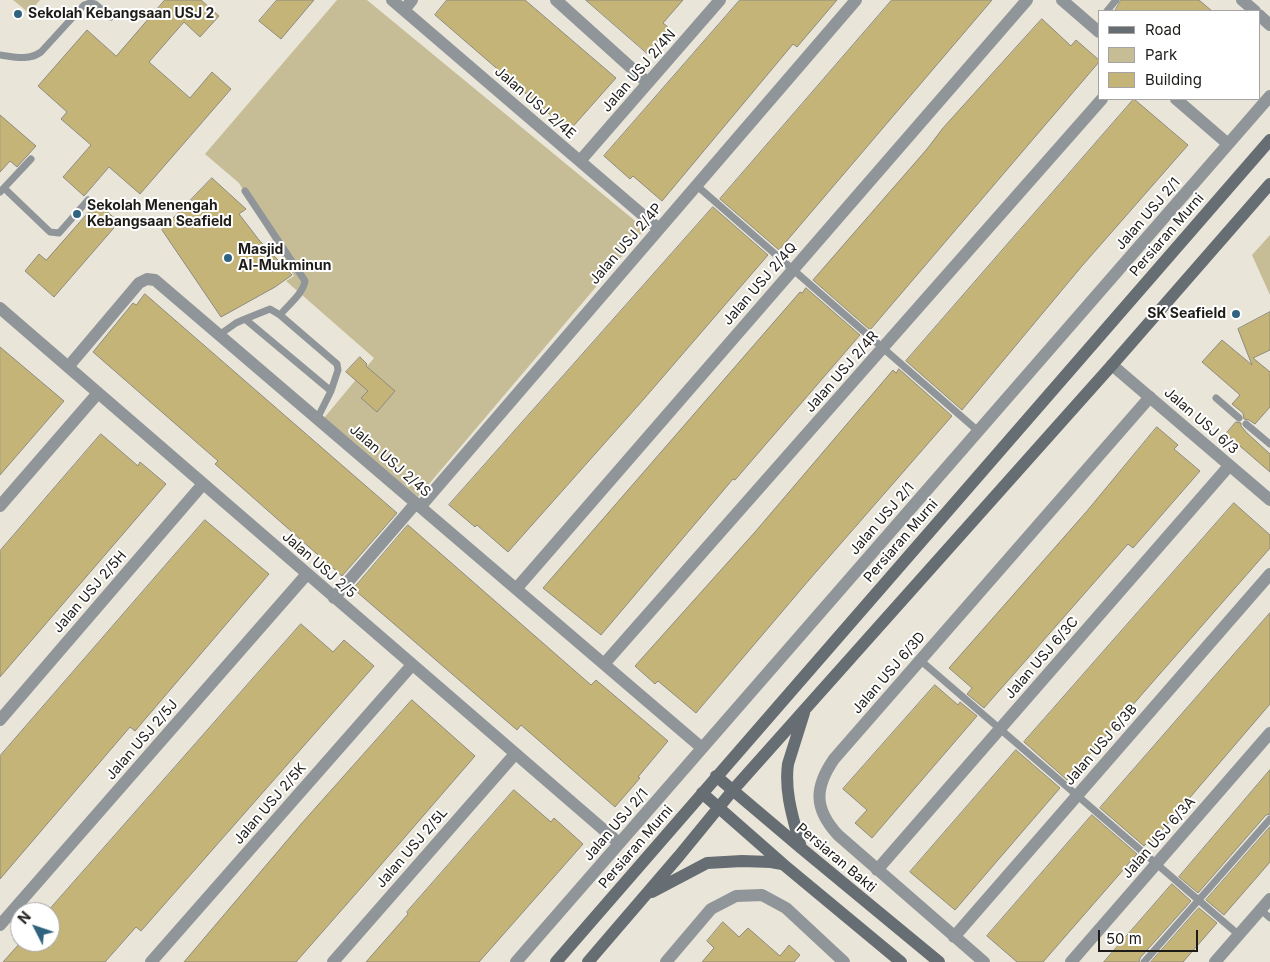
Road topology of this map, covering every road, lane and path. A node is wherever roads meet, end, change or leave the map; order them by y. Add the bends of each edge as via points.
1 (392, 0) edge
2 (412, 0) edge
3 (556, 0) edge
4 (720, 0) edge
5 (856, 0) edge
6 (1027, 0) edge
7 (1062, 0) edge
8 (1116, 0) edge
9 (1242, 0) edge
10 (404, 10) junction
11 (1108, 10) edge
12 (1254, 10) edge
13 (1260, 16) edge
14 (111, 17) dead end
15 (1270, 25) edge
16 (1097, 27) edge
17 (0, 55) edge
18 (648, 83) junction
19 (1270, 96) edge
20 (1101, 100) edge
21 (1177, 100) edge
22 (1270, 140) edge
23 (1228, 144) junction
24 (31, 159) dead end
25 (580, 161) junction
26 (1270, 184) edge
27 (696, 185) junction
28 (2, 190) edge
29 (245, 191) dead end
30 (88, 200) dead end
31 (659, 229) junction
32 (793, 270) junction
33 (4, 312) edge
34 (280, 315) junction
35 (245, 319) junction
36 (0, 326) edge
37 (219, 335) junction
38 (883, 348) junction
39 (1112, 365) junction
40 (68, 367) junction
41 (331, 391) junction
42 (98, 393) junction
43 (1150, 397) junction
44 (1216, 398) dead end
45 (1239, 418) dead end
46 (317, 419) junction
47 (1246, 424) dead end
48 (978, 431) junction
49 (1270, 444) edge
50 (1229, 466) junction
51 (203, 484) junction
52 (1270, 500) edge
53 (418, 505) junction
54 (0, 506) edge
55 (307, 574) junction
56 (1270, 574) edge
57 (516, 589) junction
58 (334, 598) junction
59 (920, 660) junction
60 (604, 664) junction
61 (412, 665) junction
62 (805, 709) junction
63 (0, 720) edge
64 (1000, 729) junction
65 (1270, 733) edge
66 (702, 748) junction
67 (514, 754) junction
68 (716, 776) junction
69 (733, 790) junction
70 (702, 793) junction
71 (1077, 796) junction
72 (718, 808) junction
73 (1270, 819) edge
74 (619, 844) junction
75 (801, 848) junction
76 (1156, 864) junction
77 (784, 865) junction
78 (877, 870) junction
79 (645, 896) junction
80 (1270, 899) edge
81 (1198, 900) junction
82 (1265, 914) edge
83 (0, 925) edge
84 (1239, 935) junction
85 (954, 936) junction
86 (151, 962) edge
87 (333, 962) edge
88 (516, 962) edge
89 (556, 962) edge
90 (588, 962) edge
91 (666, 962) edge
92 (844, 962) edge
93 (901, 962) edge
94 (938, 962) edge
95 (984, 962) edge
96 (1071, 962) edge
97 (1144, 962) edge
98 (1215, 962) edge

1 - 10 street, Jalan USJ 2/4E
2 - 10 street
3 - 18 street
4 - 18 street, Jalan USJ 2/4N
5 - 27 street, Jalan USJ 2/4P
6 - 32 street, Jalan USJ 2/4Q
7 - 16 street
8 - 11 lane
9 - 12 street
10 - 25 street, Jalan USJ 2/4E
13 - 15 street
14 - 17 lane via 90,2 34,57
18 - 25 street, Jalan USJ 2/4N
19 - 23 street, Jalan USJ 2/1
20 - 38 street, Jalan USJ 2/4R
21 - 23 street
22 - 68 main road, Persiaran Murni
23 - 48 street, Jalan USJ 2/1
24 - 28 lane
25 - 31 street, Jalan USJ 2/4E
26 - 39 main road
27 - 31 street, Jalan USJ 2/4P
27 - 32 lane
28 - 30 lane via 56,234
29 - 34 lane via 305,281
31 - 53 street, Jalan USJ 2/4P
32 - 38 lane
32 - 57 street, Jalan USJ 2/4Q
33 - 36 street
33 - 40 street, Jalan USJ 2/5
34 - 35 lane via 270,309
34 - 41 lane via 337,364
35 - 37 lane
35 - 41 lane
37 - 40 street, Jalan USJ 2/4S via 155,280 147,278 139,283
37 - 46 street, Jalan USJ 2/4S
38 - 48 lane
38 - 60 street, Jalan USJ 2/4R
39 - 43 street, Jalan USJ 6/3
39 - 62 main road
40 - 42 street, Jalan USJ 2/5
41 - 46 lane
42 - 51 street, Jalan USJ 2/5
42 - 54 street
43 - 50 street, Jalan USJ 6/3
43 - 59 street, Jalan USJ 6/3D
44 - 45 lane
46 - 53 street, Jalan USJ 2/4S
47 - 49 lane
48 - 66 street, Jalan USJ 2/1
50 - 52 street, Jalan USJ 6/3
50 - 64 street, Jalan USJ 6/3C
51 - 55 street, Jalan USJ 2/5
51 - 63 street, Jalan USJ 2/5H
53 - 57 street, Jalan USJ 2/4S
53 - 58 street, Jalan USJ 2/4P
55 - 58 street, Jalan USJ 2/5
55 - 83 street, Jalan USJ 2/5J
56 - 71 street, Jalan USJ 6/3B
57 - 60 street, Jalan USJ 2/4S
58 - 61 street, Jalan USJ 2/5
59 - 64 lane
59 - 78 street, Jalan USJ 6/3D via 834,759 821,785 819,797 827,823
60 - 66 street, Jalan USJ 2/4S
61 - 67 street, Jalan USJ 2/5
61 - 86 street, Jalan USJ 2/5K
62 - 69 main road
62 - 75 main road via 787,772
64 - 71 lane
64 - 78 street, Jalan USJ 6/3C
65 - 76 street, Jalan USJ 6/3A
66 - 74 street, Jalan USJ 2/1
67 - 74 street, Jalan USJ 2/5
67 - 87 street, Jalan USJ 2/5L
68 - 69 main road, Persiaran Bakti
68 - 70 main road, Persiaran Murni
69 - 72 main road
69 - 75 main road, Persiaran Bakti
70 - 72 main road
70 - 89 main road, Persiaran Murni
71 - 76 lane
71 - 85 street, Jalan USJ 6/3B
72 - 77 main road
72 - 79 main road
73 - 81 lane
74 - 88 street, Jalan USJ 2/1
75 - 94 main road, Persiaran Bakti
76 - 81 lane
76 - 96 street, Jalan USJ 6/3A
77 - 79 main road via 742,861 707,864
77 - 93 main road
78 - 85 street, Jalan USJ 6/3D
79 - 90 main road
80 - 82 street
81 - 84 lane
81 - 97 lane
82 - 84 street
84 - 98 street
85 - 95 street, Jalan USJ 6/3D
91 - 92 street via 711,910 736,896 762,895 786,908

